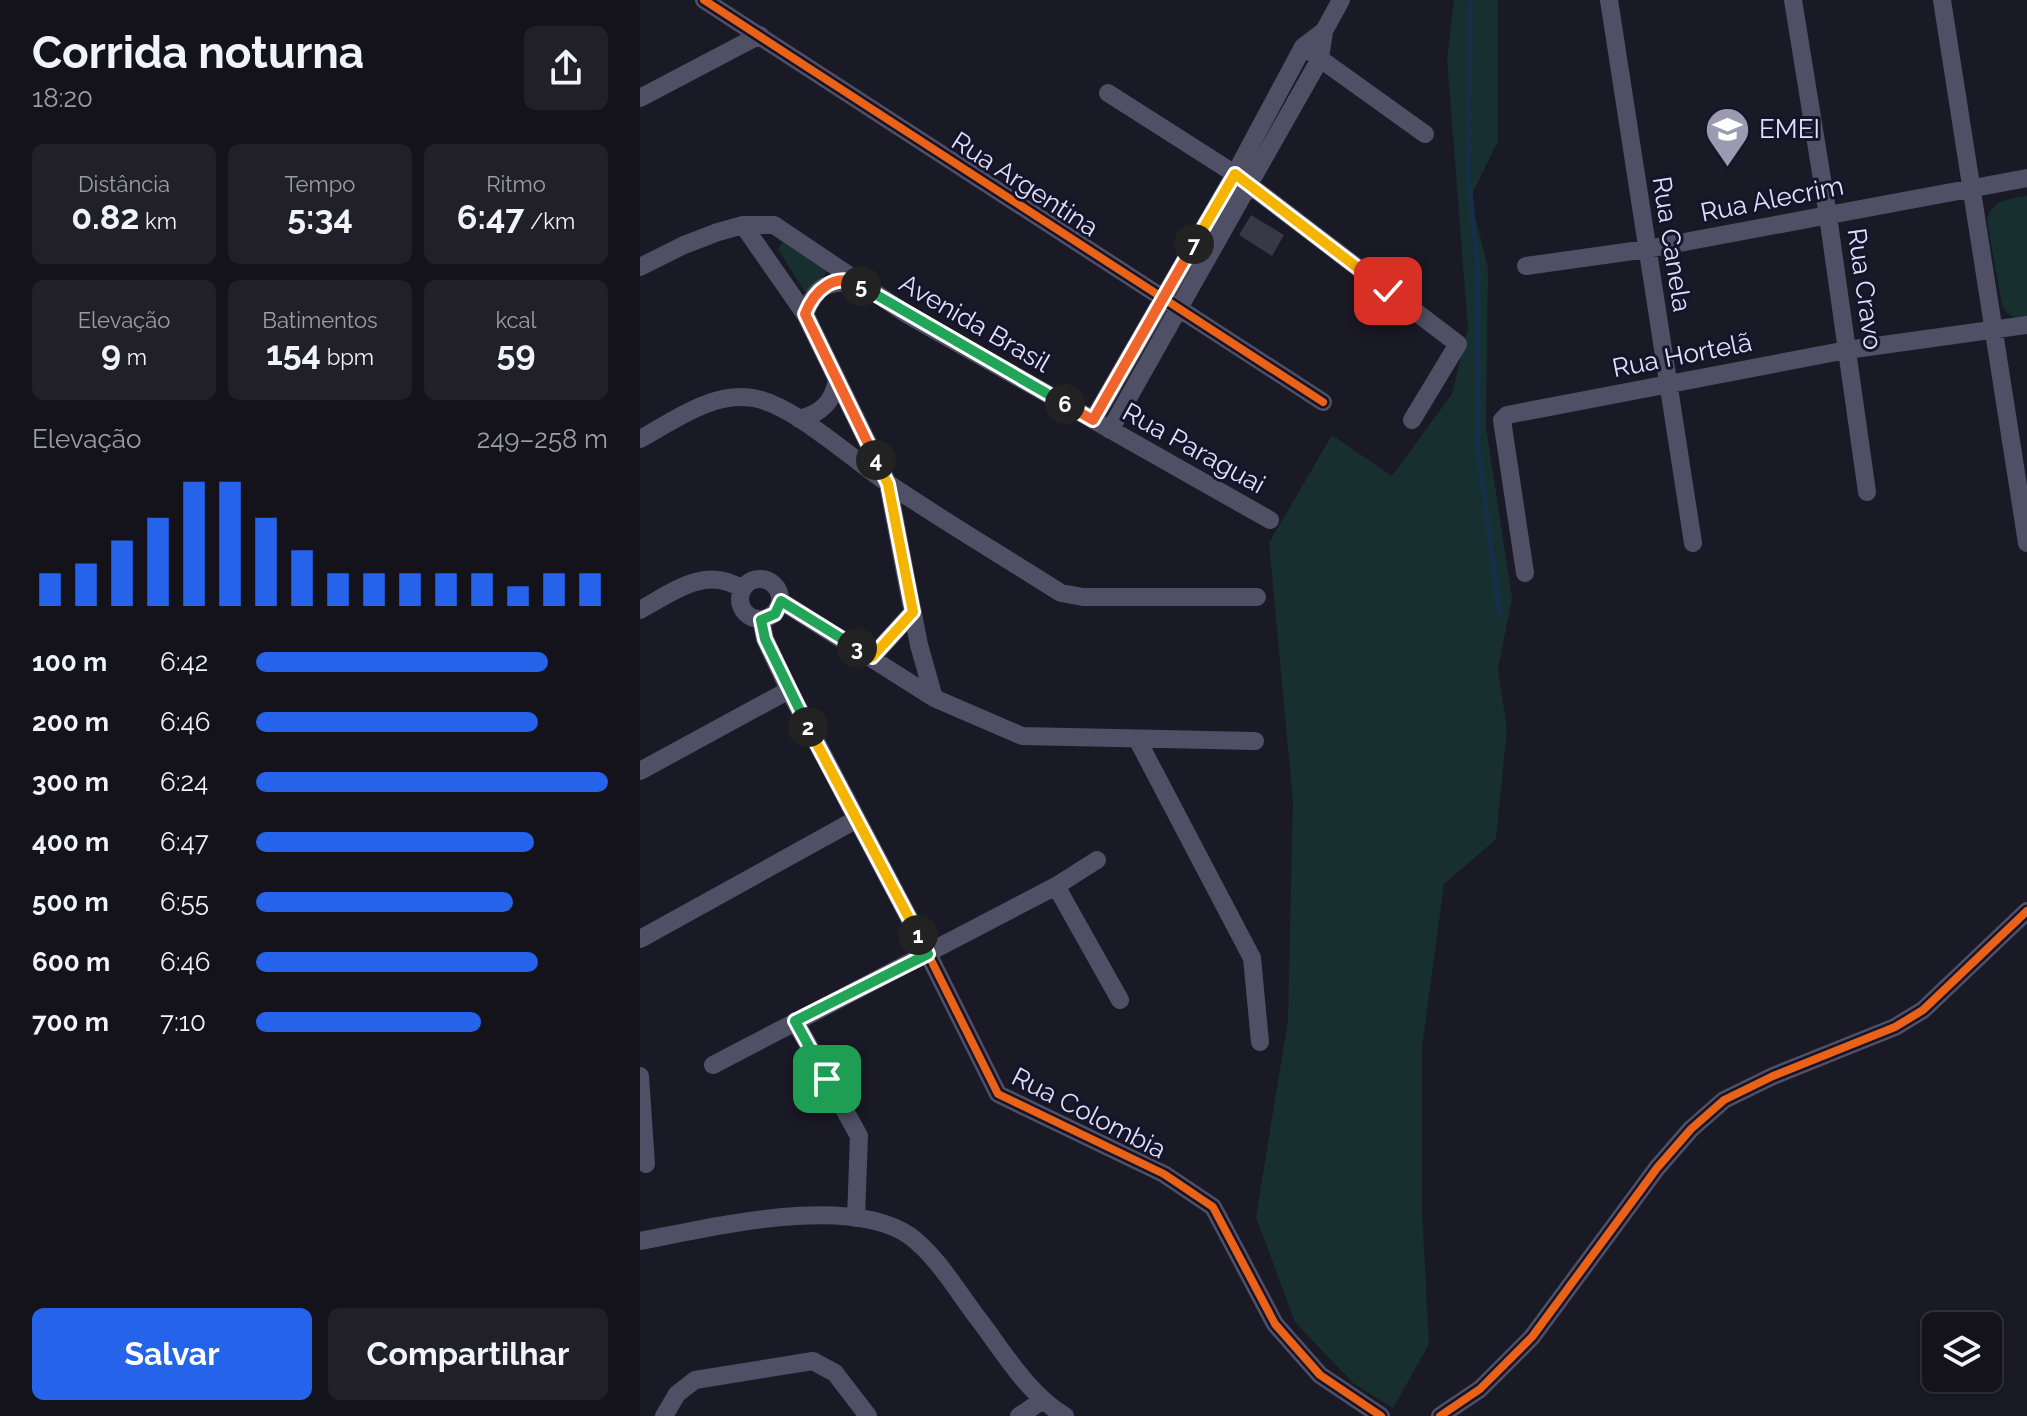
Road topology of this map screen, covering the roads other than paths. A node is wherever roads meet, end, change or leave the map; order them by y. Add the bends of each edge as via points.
1 (704, 0) edge
2 (1341, 0) edge
3 (1609, 0) edge
4 (1793, 0) edge
5 (1942, 0) edge
6 (1324, 31) junction
7 (760, 35) junction
8 (1303, 47) junction
9 (1320, 59) junction
10 (1108, 93) dead end
11 (640, 98) edge
12 (1269, 131) junction
13 (1425, 134) dead end
14 (2027, 178) edge
15 (1241, 179) junction
16 (1969, 188) junction
17 (1828, 216) junction
18 (743, 225) junction
19 (1647, 249) junction
20 (1526, 266) dead end
21 (640, 267) edge
22 (854, 282) junction
23 (1170, 303) junction
24 (805, 314) junction
25 (2027, 325) edge
26 (1994, 330) junction
27 (1847, 350) junction
28 (837, 380) junction
29 (1667, 384) junction
30 (1323, 402) dead end
31 (799, 419) junction
32 (1093, 420) junction
33 (1412, 420) dead end
34 (1110, 430) junction
35 (640, 439) edge
36 (888, 484) junction
37 (1867, 492) dead end
38 (1270, 520) dead end
39 (1693, 543) dead end
40 (2027, 543) edge
41 (1525, 573) dead end
42 (742, 589) junction
43 (1257, 597) dead end
44 (781, 601) junction
45 (640, 610) edge
46 (913, 612) junction
47 (761, 620) junction
48 (872, 657) junction
49 (789, 690) junction
50 (934, 698) junction
51 (1137, 739) junction
52 (1255, 741) dead end
53 (640, 771) edge
54 (857, 819) junction
55 (1097, 860) dead end
56 (1056, 886) junction
57 (2027, 911) edge
58 (640, 939) edge
59 (928, 954) junction
60 (1120, 1000) dead end
61 (795, 1021) junction
62 (1260, 1042) dead end
63 (713, 1065) dead end
64 (640, 1076) edge
65 (646, 1164) dead end
66 (856, 1218) junction
67 (640, 1241) edge
68 (1043, 1400) junction
69 (664, 1416) edge
70 (868, 1416) edge
71 (1019, 1416) edge
72 (1065, 1416) edge
73 (1381, 1416) edge
74 (1440, 1416) edge

1 - 7 street, Rua Argentina
2 - 6 street
3 - 19 street, Rua Canela
4 - 17 street, Rua Cravo
5 - 16 street
6 - 8 street
6 - 9 street
7 - 11 street
7 - 23 street, Rua Argentina
8 - 9 street
8 - 12 street
9 - 12 street
9 - 13 street
10 - 15 street
12 - 15 street
14 - 16 street, Rua Alecrim
15 - 23 street
15 - 33 street via 1458,344
16 - 17 street, Rua Alecrim
16 - 26 street
17 - 19 street, Rua Alecrim
17 - 27 street, Rua Cravo
18 - 21 street
18 - 22 street, Avenida Brasil via 782,229
18 - 24 street
19 - 20 street, Rua Alecrim
19 - 29 street, Rua Canela
22 - 24 street via 831,282 819,289
22 - 32 street, Avenida Brasil
23 - 30 street, Rua Argentina
23 - 32 street
23 - 34 street
24 - 28 street
25 - 26 street, Rua Hortelã
26 - 27 street, Rua Hortelã
26 - 40 street
27 - 29 street, Rua Hortelã
27 - 37 street, Rua Cravo
28 - 31 street via 829,402 811,417
28 - 36 street
29 - 39 street, Rua Canela
29 - 41 street, Rua Hortelã via 1502,420
31 - 35 street via 752,397 726,398
31 - 36 street
32 - 34 street, Rua Paraguai
34 - 38 street, Rua Paraguai
36 - 43 street via 1061,593
36 - 46 street
42 - 44 street via 754,580 768,580
42 - 45 street via 715,577 695,581
42 - 47 street via 743,610
44 - 47 street via 775,614
44 - 48 street
46 - 48 street
46 - 50 street
47 - 49 street, Rua Colombia
48 - 50 street
49 - 53 street
49 - 54 street, Rua Colombia
50 - 51 street via 1022,736
51 - 52 street
51 - 62 street via 1252,958
54 - 58 street
54 - 59 street, Rua Colombia
55 - 56 street
56 - 59 street
56 - 60 street
57 - 74 street via 1914,1016 1724,1100 1657,1168 1532,1337 1480,1389
59 - 61 street
59 - 73 street, Rua Colombia via 998,1094 1164,1174 1213,1207 1275,1324 1320,1375
61 - 63 street
61 - 66 street via 859,1136
64 - 65 street
66 - 67 street via 781,1216
66 - 68 street via 911,1237
68 - 71 street
68 - 72 street
69 - 70 street via 677,1394 695,1380 813,1361 835,1373

